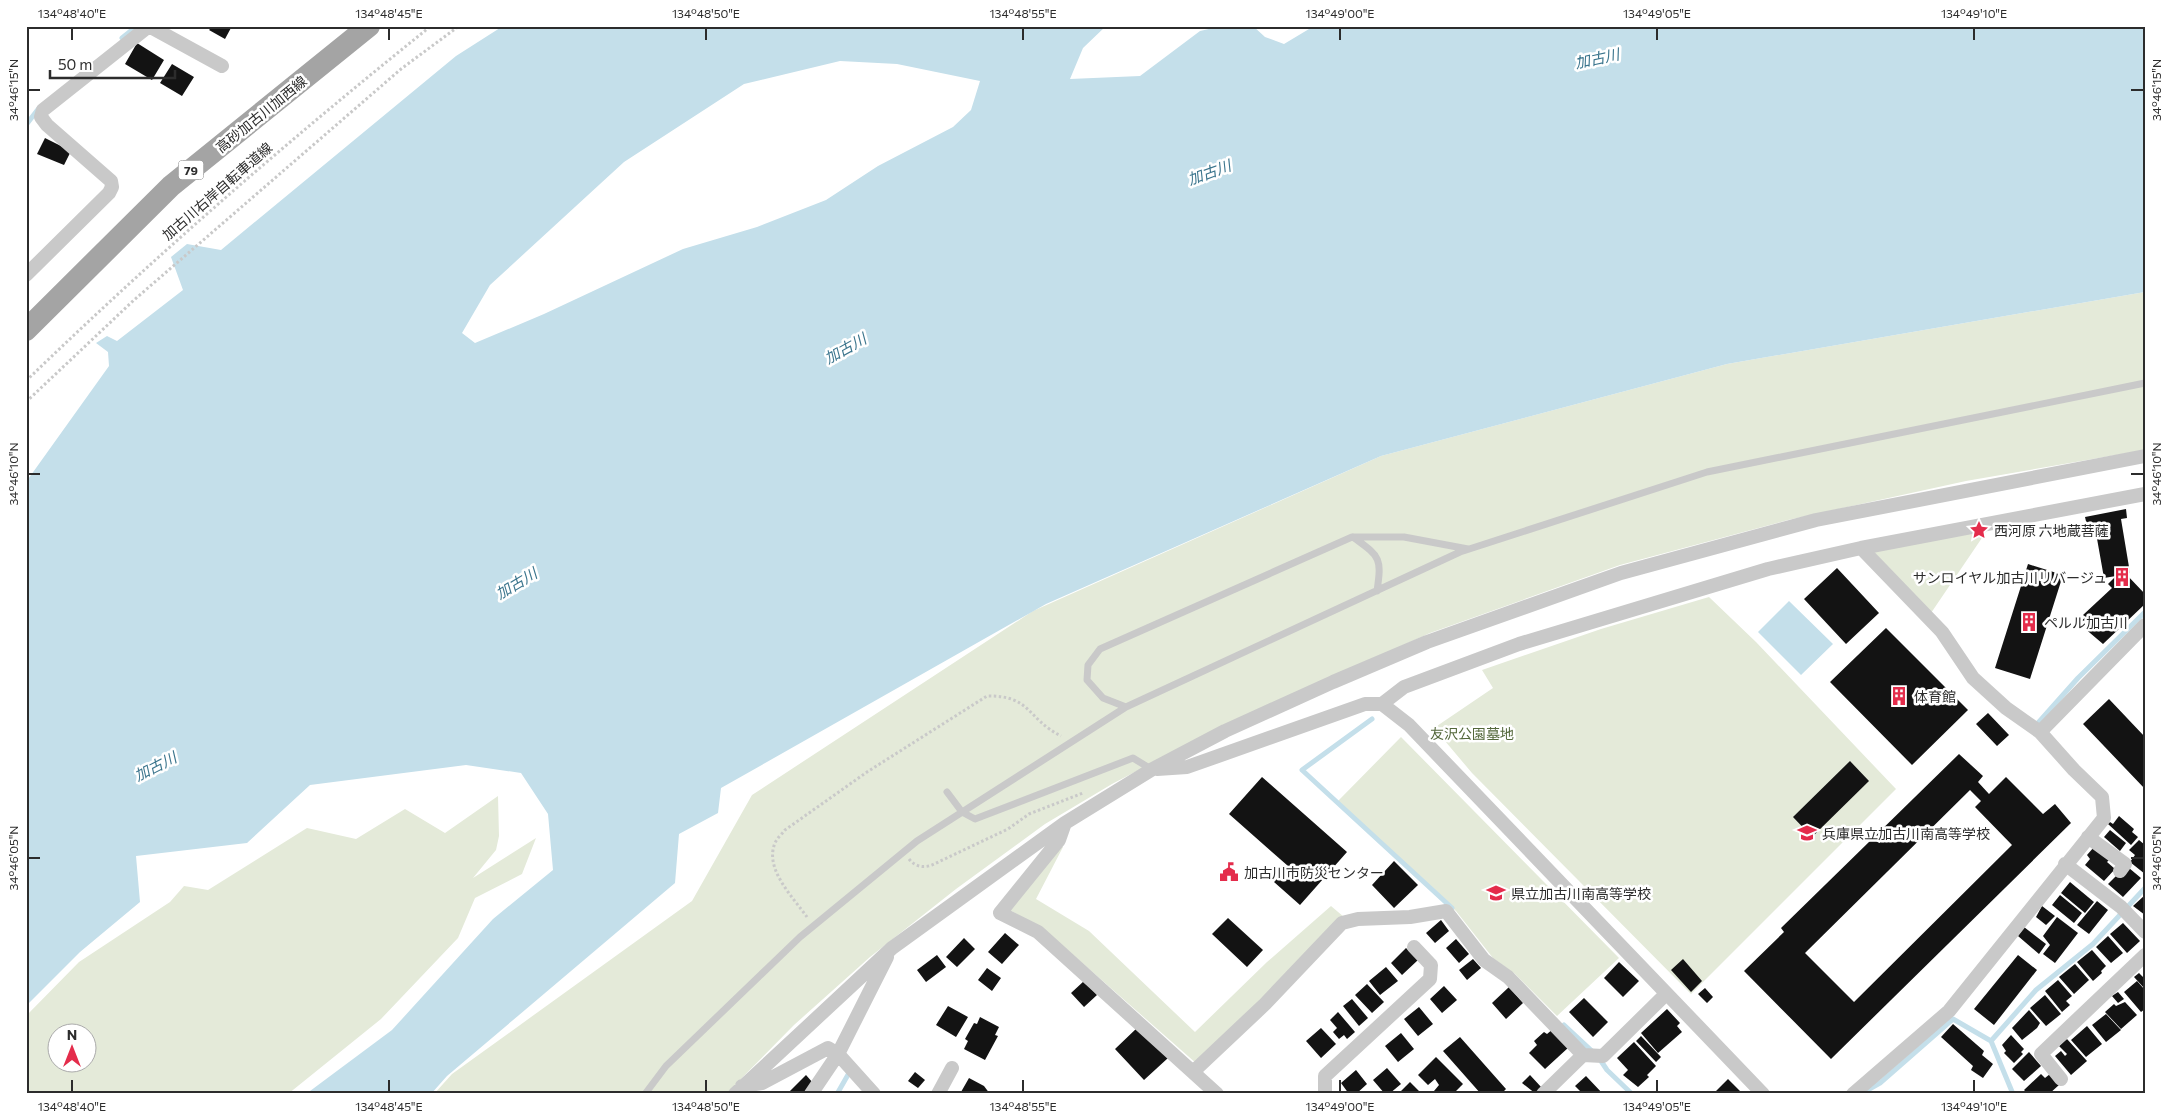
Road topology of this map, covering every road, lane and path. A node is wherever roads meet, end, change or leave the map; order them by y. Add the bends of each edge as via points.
1 (149, 26) edge
2 (370, 26) edge
3 (431, 26) edge
4 (459, 26) edge
5 (222, 66) dead end
6 (26, 275) edge
7 (26, 330) edge
8 (26, 381) edge
9 (2145, 383) edge
10 (26, 402) edge
11 (2145, 456) edge
12 (2145, 494) edge
13 (1352, 537) junction
14 (1861, 548) junction
15 (1469, 550) junction
16 (1377, 591) junction
17 (2145, 625) edge
18 (1382, 704) junction
19 (1126, 707) junction
20 (2040, 732) junction
21 (1072, 742) junction
22 (1151, 770) junction
23 (947, 792) dead end
24 (1084, 793) dead end
25 (962, 812) junction
26 (1065, 823) junction
27 (2088, 836) junction
28 (904, 852) junction
29 (2065, 864) junction
30 (2120, 871) dead end
31 (814, 926) junction
32 (2145, 932) edge
33 (1414, 947) dead end
34 (892, 948) junction
35 (2145, 955) edge
36 (1666, 994) junction
37 (838, 1054) junction
38 (1583, 1055) junction
39 (952, 1068) dead end
40 (1194, 1071) junction
41 (2061, 1079) dead end
42 (738, 1090) edge
43 (645, 1094) edge
44 (811, 1094) edge
45 (874, 1094) edge
46 (938, 1094) edge
47 (1217, 1094) edge
48 (1325, 1094) edge
49 (1543, 1094) edge
50 (1763, 1094) edge
51 (1853, 1094) edge

1 - 5 street
1 - 6 street via 43,110 41,117 47,125 111,181 112,187
2 - 7 main road, 高砂加古川加西線 / 79 via 171,186
3 - 8 path, 加古川右岸自転車道線 via 336,102 216,206
4 - 10 path via 401,69 141,294
9 - 15 lane via 1708,472
11 - 22 street via 1816,520 1620,573 1427,642 1225,731
12 - 14 street
13 - 15 lane via 1404,537
13 - 16 lane via 1374,552 1381,566
13 - 19 lane via 1100,649 1088,664 1087,680 1103,698
14 - 18 street via 1768,569 1519,644 1404,687
14 - 20 street via 1942,632 1973,678 2006,708
15 - 16 lane
16 - 19 lane
17 - 20 street
18 - 22 street via 1365,704 1187,767
18 - 36 street via 1415,732
19 - 21 lane
20 - 27 street via 2102,797 2104,818
21 - 25 lane
21 - 31 path via 1049,730 1021,702 1003,696 987,696 867,772 785,830 776,842 773,857 777,875
22 - 25 lane via 1133,758 974,819
22 - 26 street
23 - 25 lane
24 - 28 path via 1029,814 1008,829 932,865 913,864
25 - 28 lane
26 - 34 street
26 - 40 street via 1059,840 1000,913 1038,932
27 - 29 street
27 - 30 street via 2125,864
28 - 31 lane
29 - 32 street
29 - 51 street via 1949,1011
31 - 43 lane via 666,1066
33 - 48 street via 1431,965 1430,979 1326,1076
34 - 37 street
34 - 42 street
35 - 41 street via 2041,1054
36 - 38 street via 1603,1056
36 - 50 street
37 - 42 street via 828,1048 762,1083
37 - 44 street
37 - 45 street
38 - 40 street via 1508,977 1484,960 1446,911 1342,923 1266,1004
38 - 49 street
39 - 46 street
40 - 47 street

